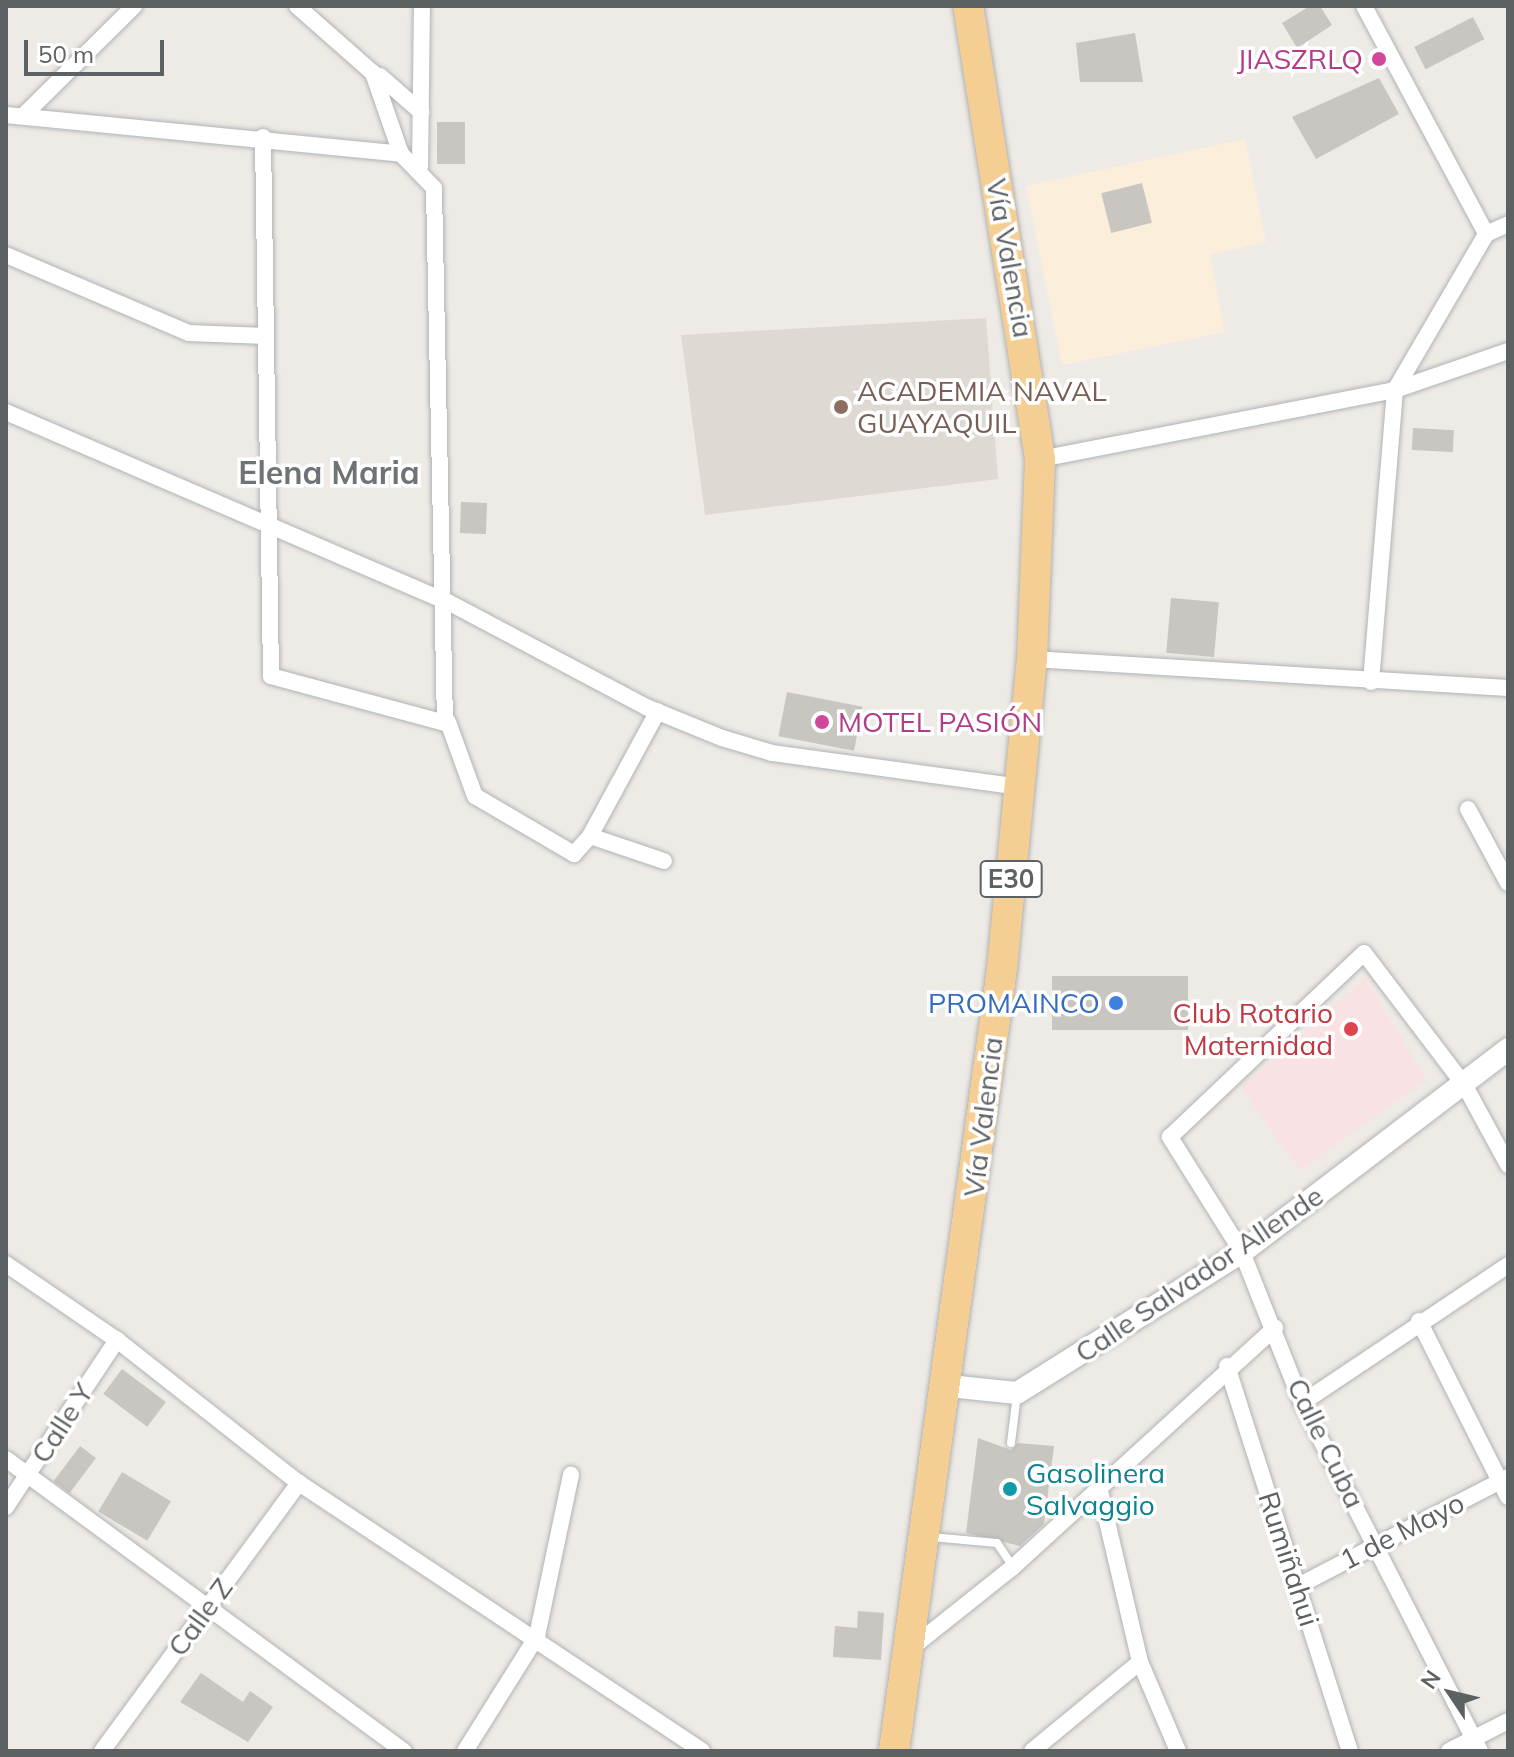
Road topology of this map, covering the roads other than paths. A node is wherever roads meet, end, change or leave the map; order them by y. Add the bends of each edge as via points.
1 (134, 6) edge
2 (297, 6) edge
3 (422, 6) edge
4 (968, 6) edge
5 (1364, 6) edge
6 (362, 60) junction
7 (421, 112) junction
8 (6, 115) edge
9 (24, 115) junction
10 (6, 123) edge
11 (263, 137) junction
12 (401, 154) junction
13 (420, 167) junction
14 (1508, 224) edge
15 (1486, 234) junction
16 (6, 255) edge
17 (266, 336) junction
18 (1508, 351) edge
19 (1395, 390) junction
20 (6, 412) edge
21 (1040, 459) junction
22 (271, 530) junction
23 (448, 602) junction
24 (1032, 659) junction
25 (1371, 682) junction
26 (1508, 688) edge
27 (658, 711) junction
28 (448, 722) junction
29 (1020, 787) junction
30 (1468, 809) dead end
31 (590, 836) junction
32 (664, 861) dead end
33 (1508, 883) edge
34 (1508, 1049) edge
35 (1465, 1086) junction
36 (1508, 1165) edge
37 (1242, 1252) junction
38 (6, 1264) edge
39 (1508, 1265) edge
40 (1419, 1321) junction
41 (1275, 1328) junction
42 (117, 1340) junction
43 (1227, 1366) junction
44 (949, 1386) junction
45 (1017, 1393) junction
46 (1302, 1403) junction
47 (1011, 1443) dead end
48 (6, 1459) edge
49 (28, 1475) junction
50 (571, 1475) dead end
51 (1504, 1479) edge
52 (299, 1483) junction
53 (1099, 1487) junction
54 (1508, 1497) edge
55 (6, 1507) edge
56 (927, 1537) junction
57 (1375, 1543) junction
58 (1013, 1567) junction
59 (1298, 1586) junction
60 (204, 1611) junction
61 (537, 1636) junction
62 (908, 1650) junction
63 (1140, 1662) junction
64 (1508, 1721) edge
65 (1477, 1744) edge
66 (102, 1751) edge
67 (404, 1751) edge
68 (465, 1751) edge
69 (702, 1751) edge
70 (894, 1751) edge
71 (1032, 1751) edge
72 (1178, 1751) edge
73 (1350, 1751) edge
74 (1449, 1751) edge

1 - 9 street
2 - 6 street
3 - 7 street
4 - 21 highway, Vía Valencia / E30
5 - 15 street
6 - 7 street
6 - 12 street via 384,93
7 - 13 street
8 - 9 street
8 - 10 street
9 - 11 street
11 - 12 street
11 - 17 street
12 - 13 street
13 - 23 street via 434,188
14 - 15 street
15 - 19 street
16 - 17 street via 189,333
17 - 22 street
18 - 19 street
19 - 21 street
19 - 25 street
20 - 22 street
21 - 24 highway, Vía Valencia / E30
22 - 23 street
22 - 28 street via 274,680
23 - 27 street
23 - 28 street
24 - 25 street
24 - 29 highway, Vía Valencia / E30
25 - 26 street
27 - 29 street via 772,753
27 - 31 street
28 - 31 street via 475,796 574,854
29 - 44 highway, Vía Valencia / E30
30 - 33 street
31 - 32 street
34 - 35 street, Calle Salvador Allende
35 - 36 street
35 - 37 street, Calle Salvador Allende
35 - 37 street, Calle Cuba via 1364,953 1170,1137
37 - 41 street, Calle Cuba
37 - 45 street, Calle Salvador Allende
38 - 42 street
39 - 40 street
40 - 46 street
40 - 51 street
41 - 43 street
41 - 46 street, Calle Cuba
42 - 49 street, Calle Y
42 - 52 street
43 - 53 street
43 - 59 street, Rumiñahui
44 - 45 street
44 - 56 highway, Vía Valencia / E30
45 - 47 lane
46 - 57 street, Calle Cuba
48 - 49 street
49 - 55 street, Calle Y
49 - 60 street
50 - 61 street
51 - 54 street
51 - 57 street, 1 de Mayo
52 - 60 street, Calle Z
52 - 61 street
53 - 58 street
53 - 63 street
56 - 58 lane via 997,1543
56 - 62 highway, Vía Valencia / E30
57 - 59 street, 1 de Mayo
57 - 65 street, Calle Cuba
58 - 62 street
59 - 73 street, Rumiñahui
60 - 66 street, Calle Z
60 - 67 street
61 - 68 street
61 - 69 street
62 - 70 highway, Vía Valencia / E30
63 - 71 street
63 - 72 street
64 - 65 street
65 - 74 street

